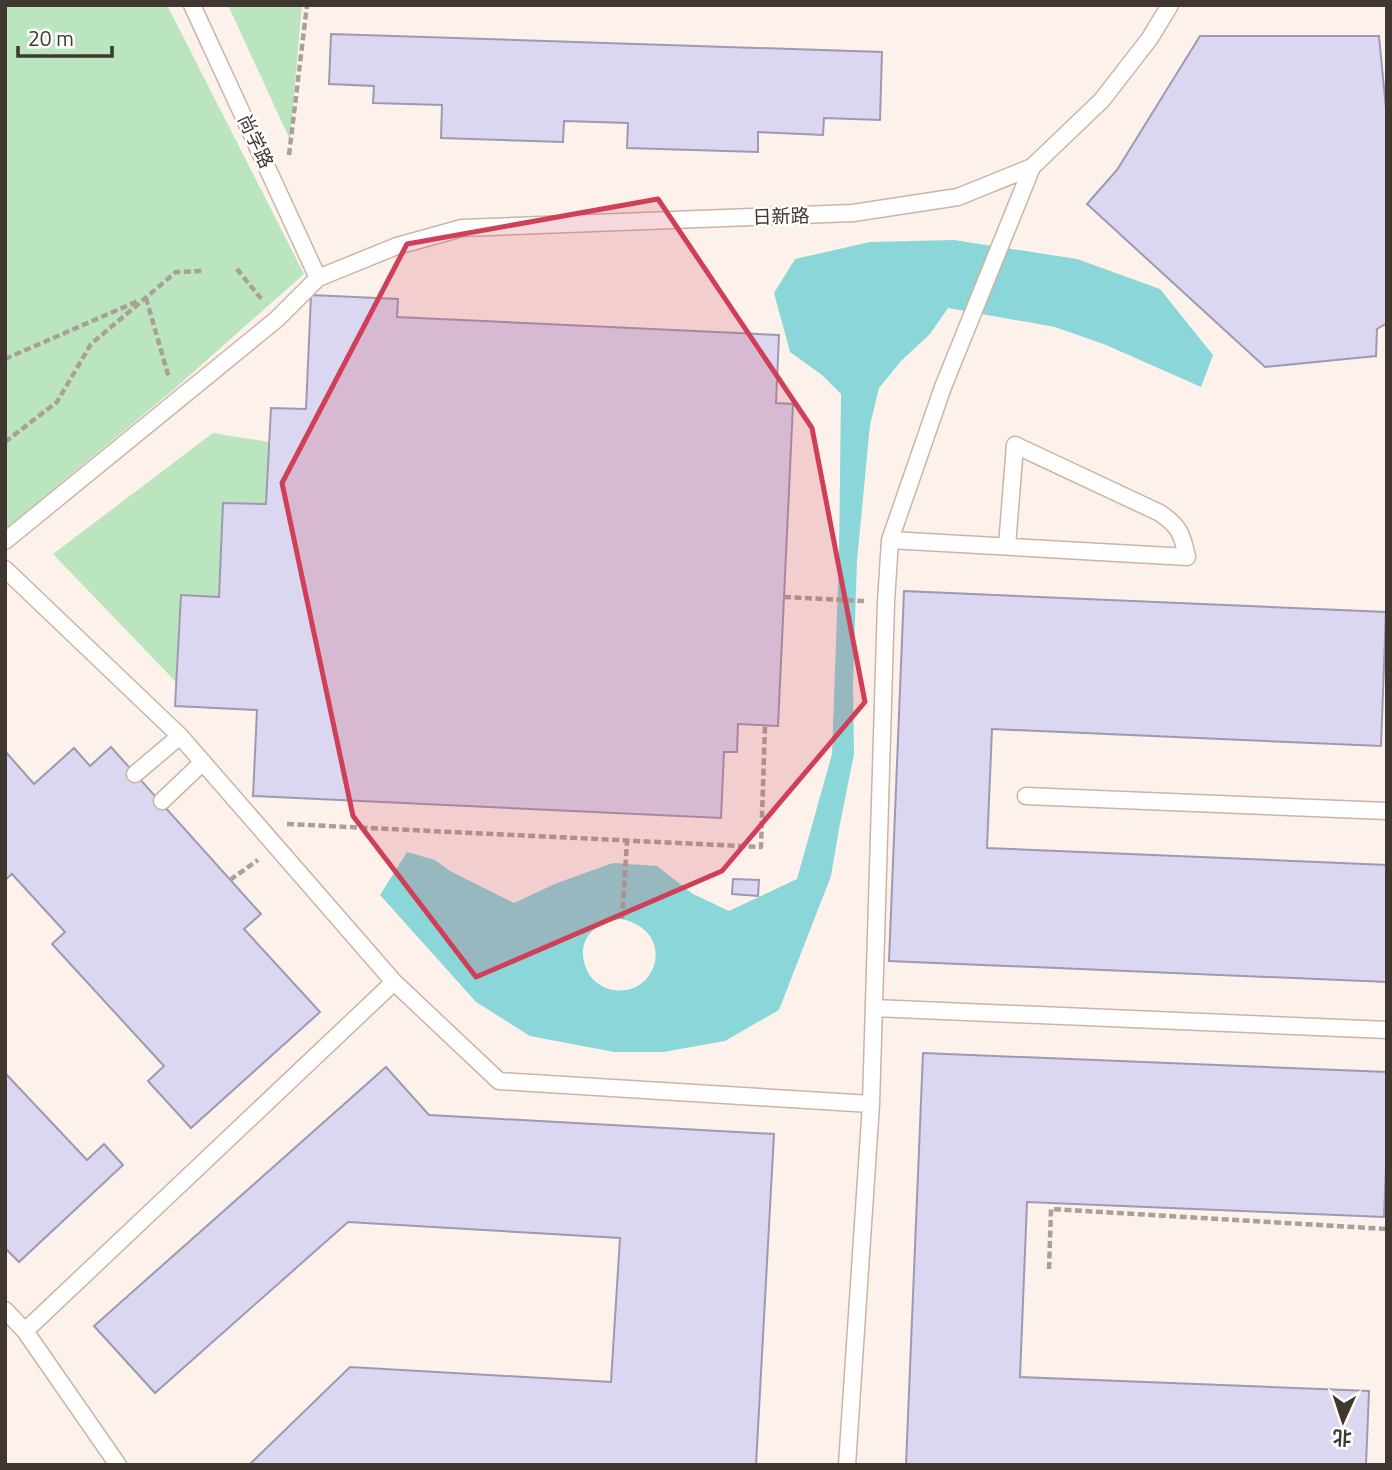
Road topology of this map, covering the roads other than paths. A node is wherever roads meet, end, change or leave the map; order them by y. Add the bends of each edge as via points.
1 (192, 5) edge
2 (1170, 5) edge
3 (1032, 167) junction
4 (318, 278) junction
5 (890, 540) junction
6 (5, 541) edge
7 (1007, 546) junction
8 (5, 569) edge
9 (180, 736) junction
10 (203, 762) junction
11 (135, 774) dead end
12 (1026, 796) dead end
13 (162, 801) dead end
14 (1387, 811) edge
15 (394, 982) junction
16 (874, 1008) junction
17 (1387, 1030) edge
18 (871, 1104) junction
19 (5, 1310) edge
20 (25, 1331) junction
21 (118, 1465) edge
22 (847, 1465) edge

1 - 4 lane, 尚学路
2 - 3 lane, 日新路 via 1102,100
3 - 4 lane, 日新路 via 958,197 853,213 462,228 397,246
3 - 5 lane via 943,387
4 - 6 lane via 277,319
5 - 7 lane
5 - 16 lane
7 - 7 lane via 1015,445 1174,522 1187,557
8 - 9 lane
9 - 10 lane
9 - 11 lane
10 - 13 lane
10 - 15 lane
12 - 14 lane
15 - 18 lane via 499,1081
15 - 20 lane
16 - 17 lane
16 - 18 lane
18 - 22 lane
19 - 20 lane
20 - 21 lane

